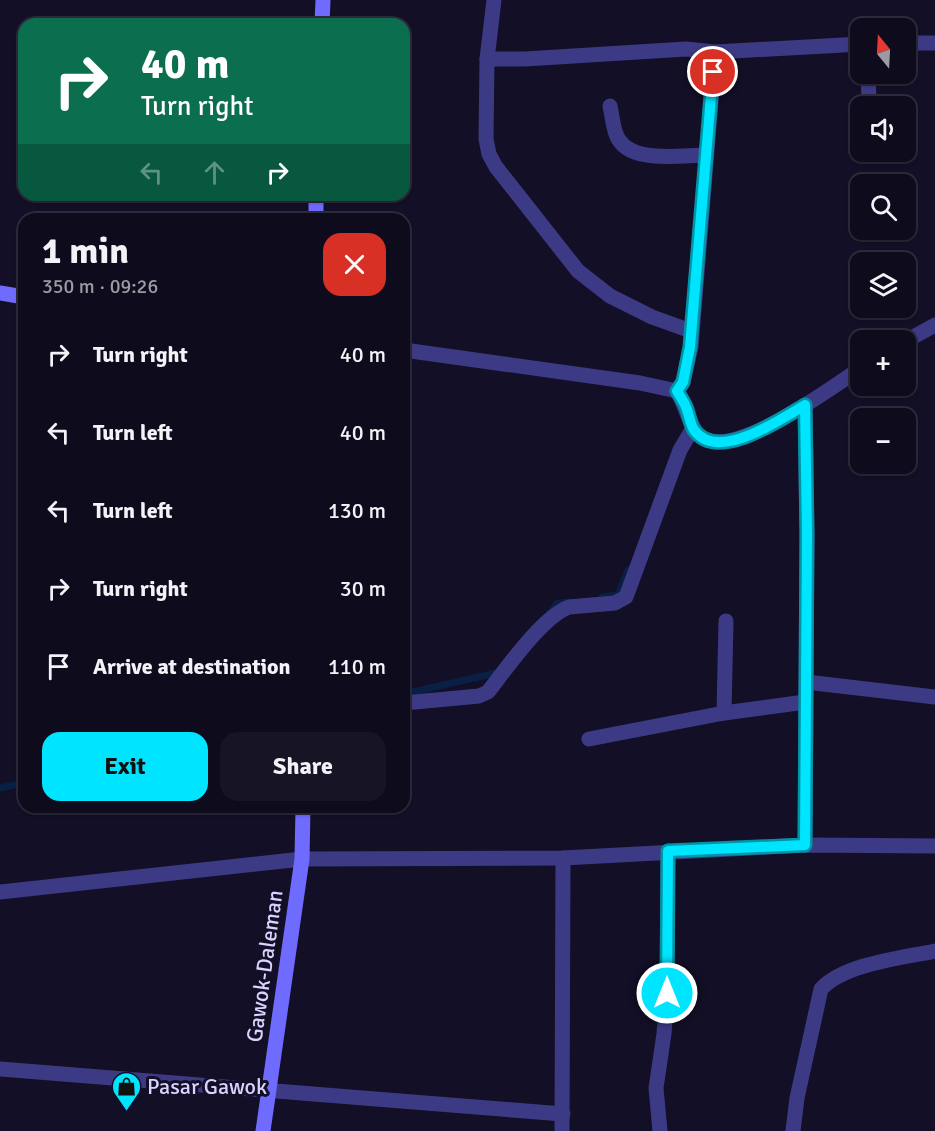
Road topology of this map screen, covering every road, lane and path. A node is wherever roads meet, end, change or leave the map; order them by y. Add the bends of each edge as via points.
1 (322, 0) edge
2 (494, 0) edge
3 (322, 18) edge
4 (916, 43) edge
5 (935, 43) edge
6 (850, 45) edge
7 (715, 52) junction
8 (487, 59) junction
9 (610, 106) dead end
10 (706, 155) junction
11 (0, 293) edge
12 (18, 296) edge
13 (935, 325) edge
14 (691, 331) junction
15 (916, 335) edge
16 (410, 351) edge
17 (850, 375) edge
18 (677, 391) junction
19 (805, 405) junction
20 (693, 428) junction
21 (726, 621) dead end
22 (806, 682) junction
23 (935, 697) edge
24 (410, 702) edge
25 (806, 702) junction
26 (724, 713) junction
27 (589, 739) dead end
28 (303, 813) edge
29 (805, 845) junction
30 (935, 846) edge
31 (668, 851) junction
32 (563, 858) junction
33 (302, 859) junction
34 (0, 892) edge
35 (935, 951) edge
36 (0, 1068) edge
37 (268, 1090) junction
38 (563, 1114) junction
39 (263, 1131) edge
40 (562, 1131) edge
41 (660, 1131) edge
42 (793, 1131) edge

1 - 3 street
2 - 8 street
4 - 5 street
6 - 7 street
7 - 8 street via 686,49
7 - 10 street
8 - 14 street via 486,139 496,167 578,271 610,296
9 - 10 street via 616,136 626,150 644,156
10 - 14 street
11 - 12 street
13 - 15 street
14 - 18 street via 683,382
16 - 18 street
17 - 19 street
18 - 20 street
19 - 20 street via 754,434 732,440 711,442
19 - 22 street
20 - 24 street via 680,450 626,597 615,603 562,610 534,636 488,692
21 - 26 street
22 - 23 street
22 - 25 street
25 - 26 street
25 - 29 street
26 - 27 street
28 - 33 street, Gawok-Daleman
29 - 30 street
29 - 31 street
31 - 32 street
31 - 41 street via 667,993 656,1088
32 - 33 street
32 - 38 street
33 - 34 street
33 - 37 street, Gawok-Daleman
35 - 42 street via 846,971 820,988
36 - 37 street
37 - 38 street
37 - 39 street, Gawok-Daleman
38 - 40 street

